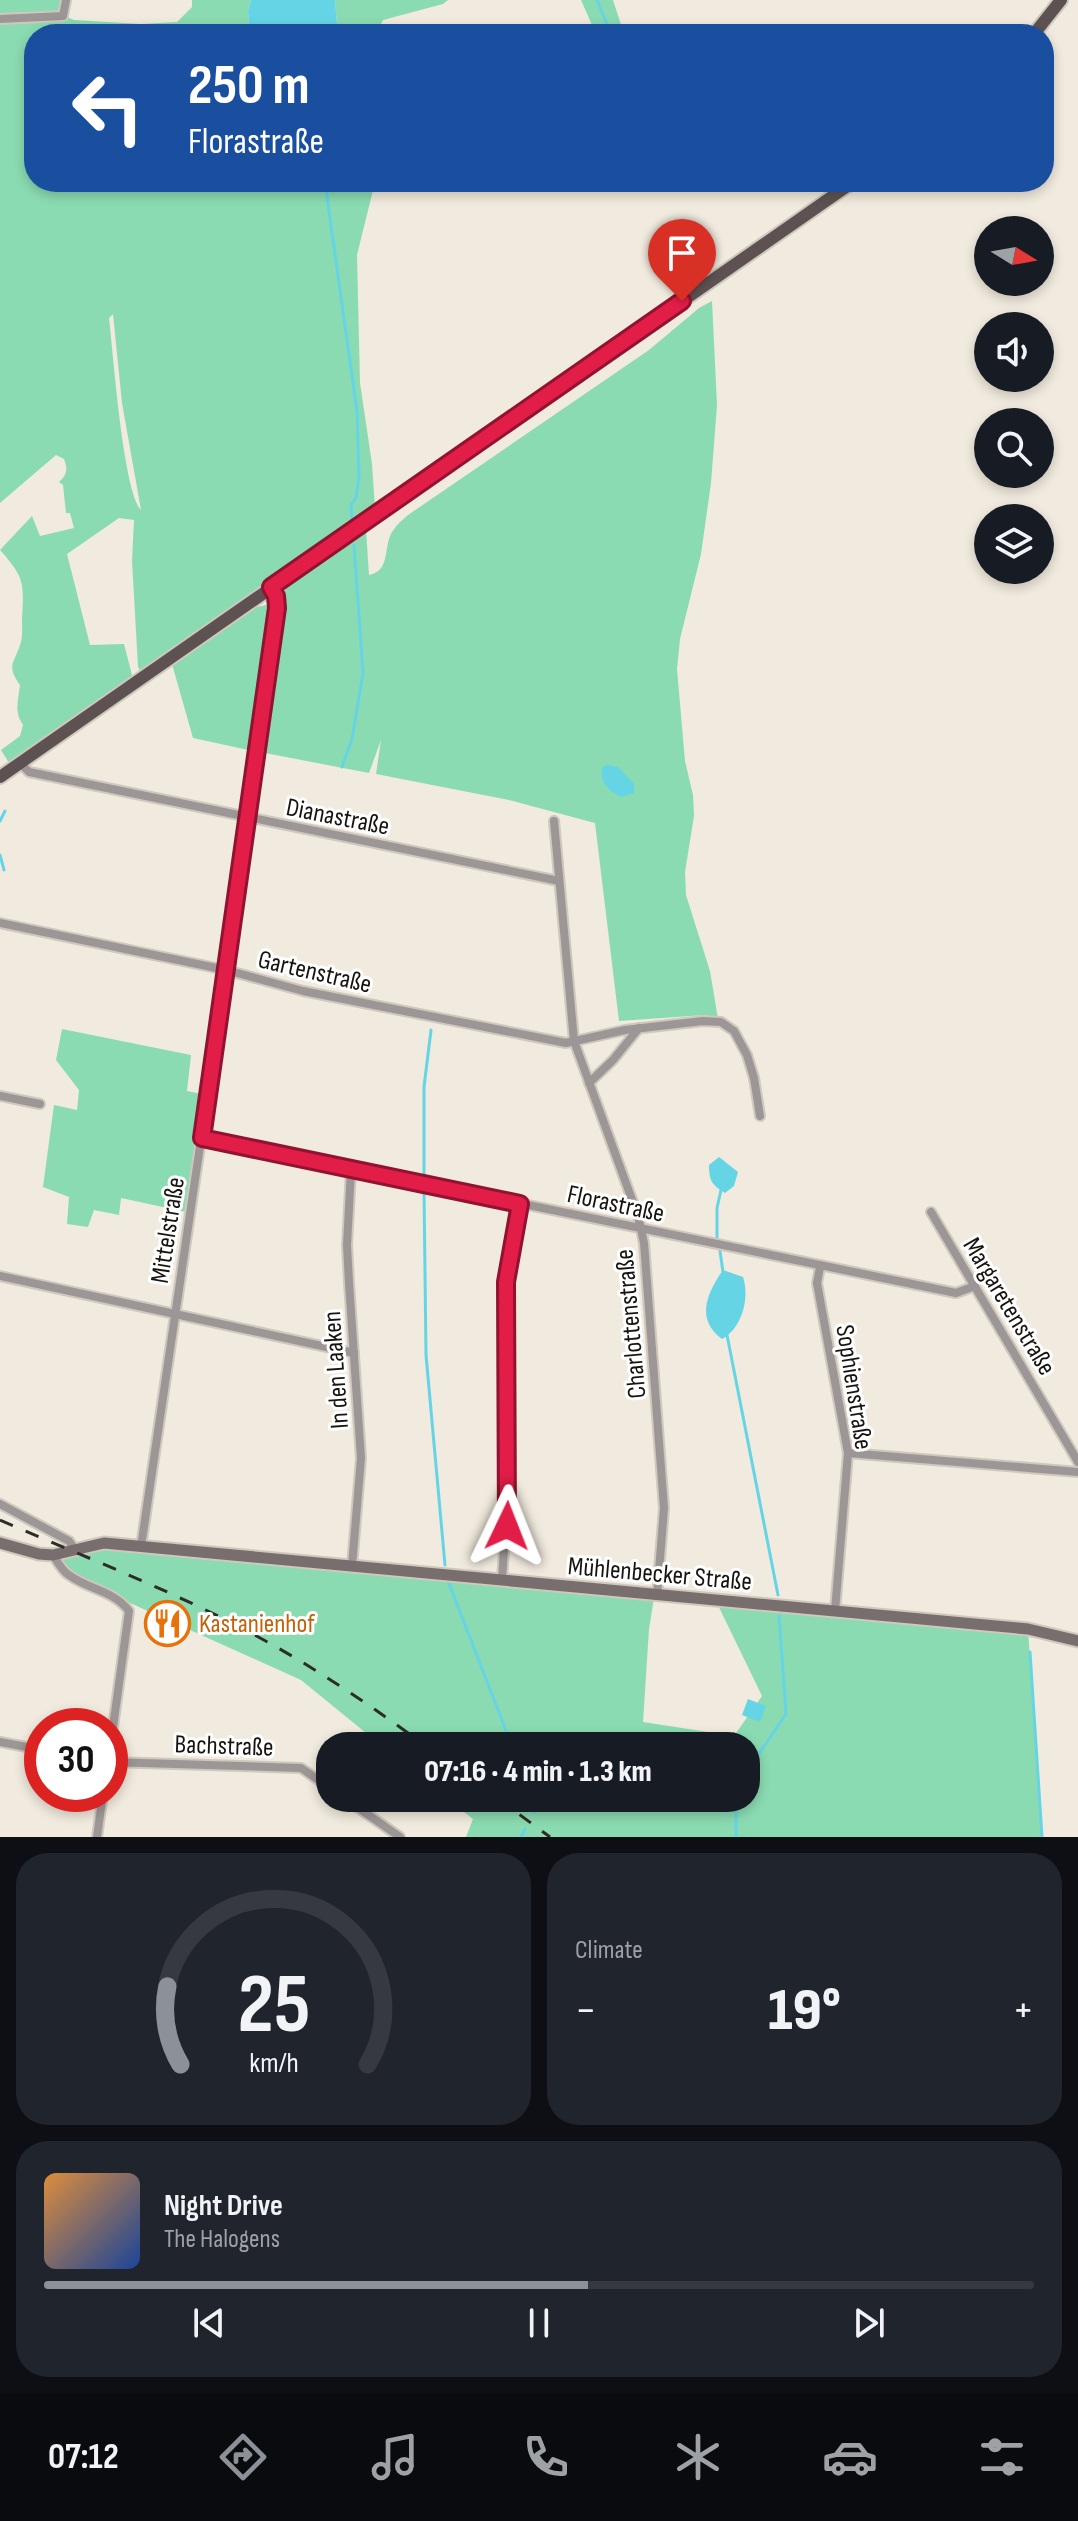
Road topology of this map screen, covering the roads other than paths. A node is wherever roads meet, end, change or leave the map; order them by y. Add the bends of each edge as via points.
1 (66, 0) edge
2 (1061, 0) edge
3 (0, 19) edge
4 (1042, 24) edge
5 (839, 192) edge
6 (271, 587) junction
7 (20, 763) junction
8 (1, 777) edge
9 (248, 818) junction
10 (554, 821) dead end
11 (559, 881) junction
12 (0, 923) edge
13 (226, 970) junction
14 (639, 1028) junction
15 (574, 1041) junction
16 (589, 1083) junction
17 (0, 1096) edge
18 (40, 1104) dead end
19 (760, 1116) dead end
20 (202, 1138) junction
21 (351, 1170) junction
22 (520, 1204) junction
23 (931, 1212) dead end
24 (642, 1229) junction
25 (820, 1267) junction
26 (0, 1276) edge
27 (975, 1286) junction
28 (175, 1313) junction
29 (354, 1353) junction
30 (848, 1453) junction
31 (1078, 1462) edge
32 (1078, 1472) edge
33 (0, 1504) edge
34 (0, 1543) edge
35 (141, 1547) junction
36 (74, 1548) junction
37 (53, 1555) junction
38 (352, 1566) junction
39 (502, 1580) junction
40 (657, 1596) junction
41 (835, 1611) junction
42 (1078, 1641) edge
43 (116, 1708) edge
44 (0, 1742) edge
45 (24, 1747) edge
46 (128, 1763) edge
47 (316, 1778) edge
48 (100, 1812) edge
49 (364, 1812) edge
50 (97, 1837) edge
51 (400, 1837) edge

1 - 3 street via 63,16
2 - 4 main road
5 - 6 main road
6 - 7 main road
6 - 9 street, Mittelstraße via 277,608
7 - 8 main road
7 - 9 street, Dianastraße via 29,772
9 - 11 street, Dianastraße
9 - 13 street, Mittelstraße
10 - 11 street, Charlottenstraße
11 - 15 street, Charlottenstraße
12 - 13 street, Gartenstraße
13 - 15 street, Gartenstraße via 318,994
13 - 20 street, Mittelstraße
14 - 15 street, Gartenstraße
14 - 16 street
14 - 19 street, Gartenstraße via 703,1021 727,1025 747,1055
15 - 16 street, Charlottenstraße
16 - 24 street, Charlottenstraße
17 - 18 street
20 - 21 street, Florastraße
20 - 28 street, Mittelstraße
21 - 22 street, Florastraße
21 - 29 street, In den Laaken via 347,1245
22 - 24 street, Florastraße
22 - 39 street via 506,1282 508,1490
23 - 27 street, Margaretenstraße
24 - 25 street, Florastraße
24 - 40 street, Charlottenstraße via 664,1508
25 - 27 street, Florastraße via 956,1293
25 - 30 street, Sophienstraße via 817,1283
26 - 28 street
27 - 31 street, Margaretenstraße
28 - 29 street
28 - 35 street, Mittelstraße
29 - 38 street, In den Laaken via 361,1458
30 - 32 street
30 - 41 street, Sophienstraße
33 - 36 street
34 - 37 main road
35 - 36 main road, Mühlenbecker Straße via 104,1543
35 - 38 main road, Mühlenbecker Straße
36 - 37 main road, Mühlenbecker Straße
37 - 43 street via 68,1575 107,1592 129,1611
38 - 39 main road, Mühlenbecker Straße
39 - 40 main road, Mühlenbecker Straße
40 - 41 main road, Mühlenbecker Straße
41 - 42 main road, Mühlenbecker Straße via 1028,1629
44 - 45 street
46 - 47 street, Bachstraße via 301,1768
48 - 50 street
49 - 51 street

